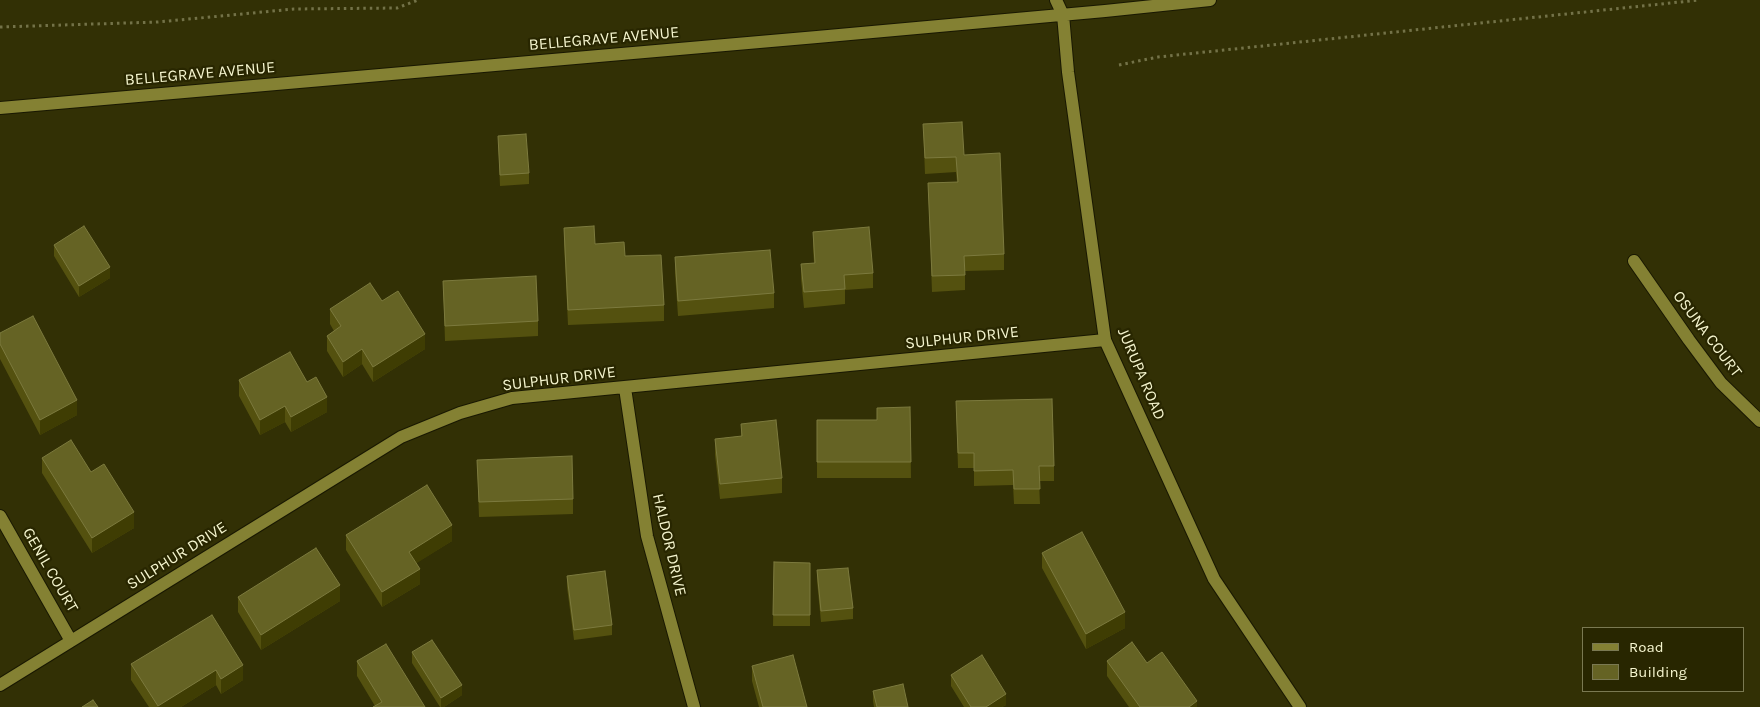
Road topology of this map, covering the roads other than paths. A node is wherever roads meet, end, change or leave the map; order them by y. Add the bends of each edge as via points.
1 (1056, 0) edge
2 (1067, 0) edge
3 (1210, 0) edge
4 (1063, 15) junction
5 (0, 108) edge
6 (1634, 261) dead end
7 (1105, 340) junction
8 (625, 388) junction
9 (1760, 421) edge
10 (0, 516) edge
11 (71, 641) junction
12 (0, 685) edge
13 (694, 707) edge
14 (1300, 707) edge

1 - 4 street
2 - 4 street
3 - 4 street, BELLEGRAVE AVENUE
4 - 5 street, BELLEGRAVE AVENUE
4 - 7 street, JURUPA ROAD
6 - 9 street, OSUNA COURT via 1721,383
7 - 8 street, SULPHUR DRIVE
7 - 14 street, JURUPA ROAD via 1214,579
8 - 11 street, SULPHUR DRIVE via 512,398 460,413 401,437
8 - 13 street, HALDOR DRIVE via 647,536
10 - 11 street, GENIL COURT
11 - 12 street, SULPHUR DRIVE

